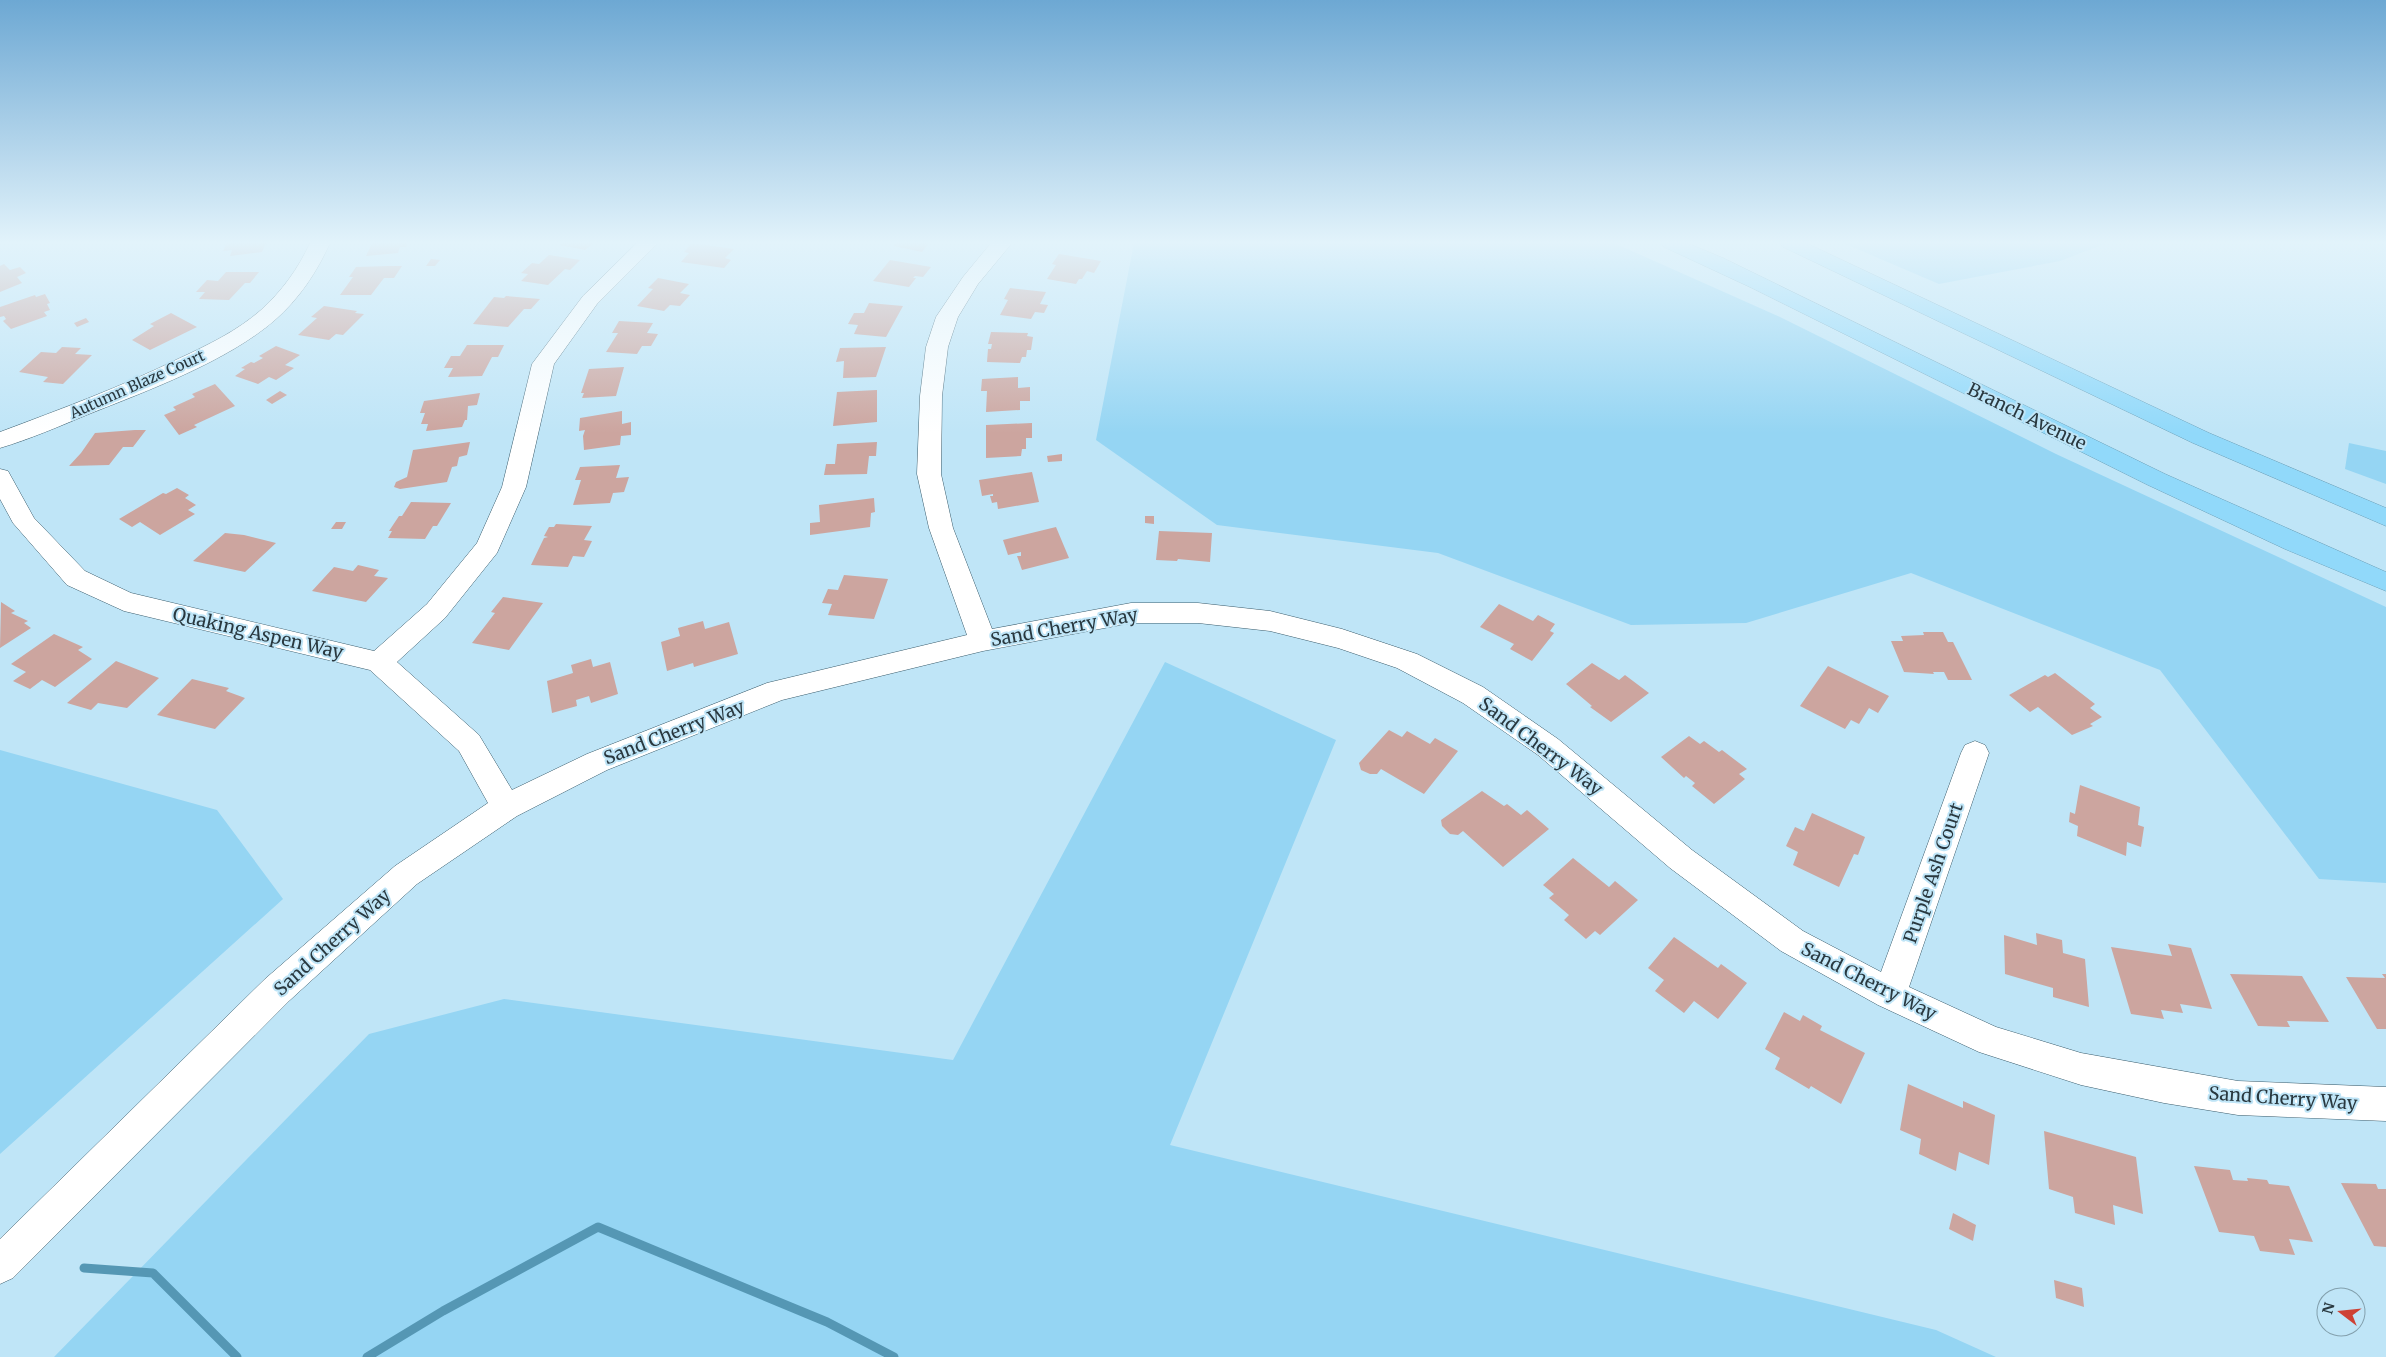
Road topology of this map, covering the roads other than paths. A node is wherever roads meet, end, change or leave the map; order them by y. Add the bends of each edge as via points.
1 (276, 306) edge
2 (585, 306) edge
3 (954, 306) edge
4 (1808, 306) edge
5 (1923, 306) edge
6 (0, 440) edge
7 (0, 477) edge
8 (2386, 518) edge
9 (2386, 582) edge
10 (983, 641) junction
11 (380, 662) junction
12 (1975, 753) dead end
13 (506, 807) junction
14 (1890, 994) junction
15 (2386, 1104) edge
16 (0, 1265) edge

1 - 6 street, Autumn Blaze Court via 258,324 164,376
2 - 11 street via 542,364 514,487 488,547 436,612
3 - 10 street via 937,347 931,396 929,474 941,528
4 - 9 highway, Branch Avenue via 2021,414 2298,546
5 - 8 highway via 2201,438
7 - 11 street, Quaking Aspen Way via 25,524 76,578 124,601
10 - 13 street, Sand Cherry Way via 777,691 597,762
10 - 14 street, Sand Cherry Way via 1131,613 1198,613 1270,621 1342,639 1407,661 1474,695 1548,747 1681,858 1792,941
11 - 13 street, Quaking Aspen Way via 469,743
12 - 14 street, Purple Ash Court
13 - 16 street, Sand Cherry Way via 406,875 278,990
14 - 15 street, Sand Cherry Way via 1991,1041 2081,1069 2238,1098

